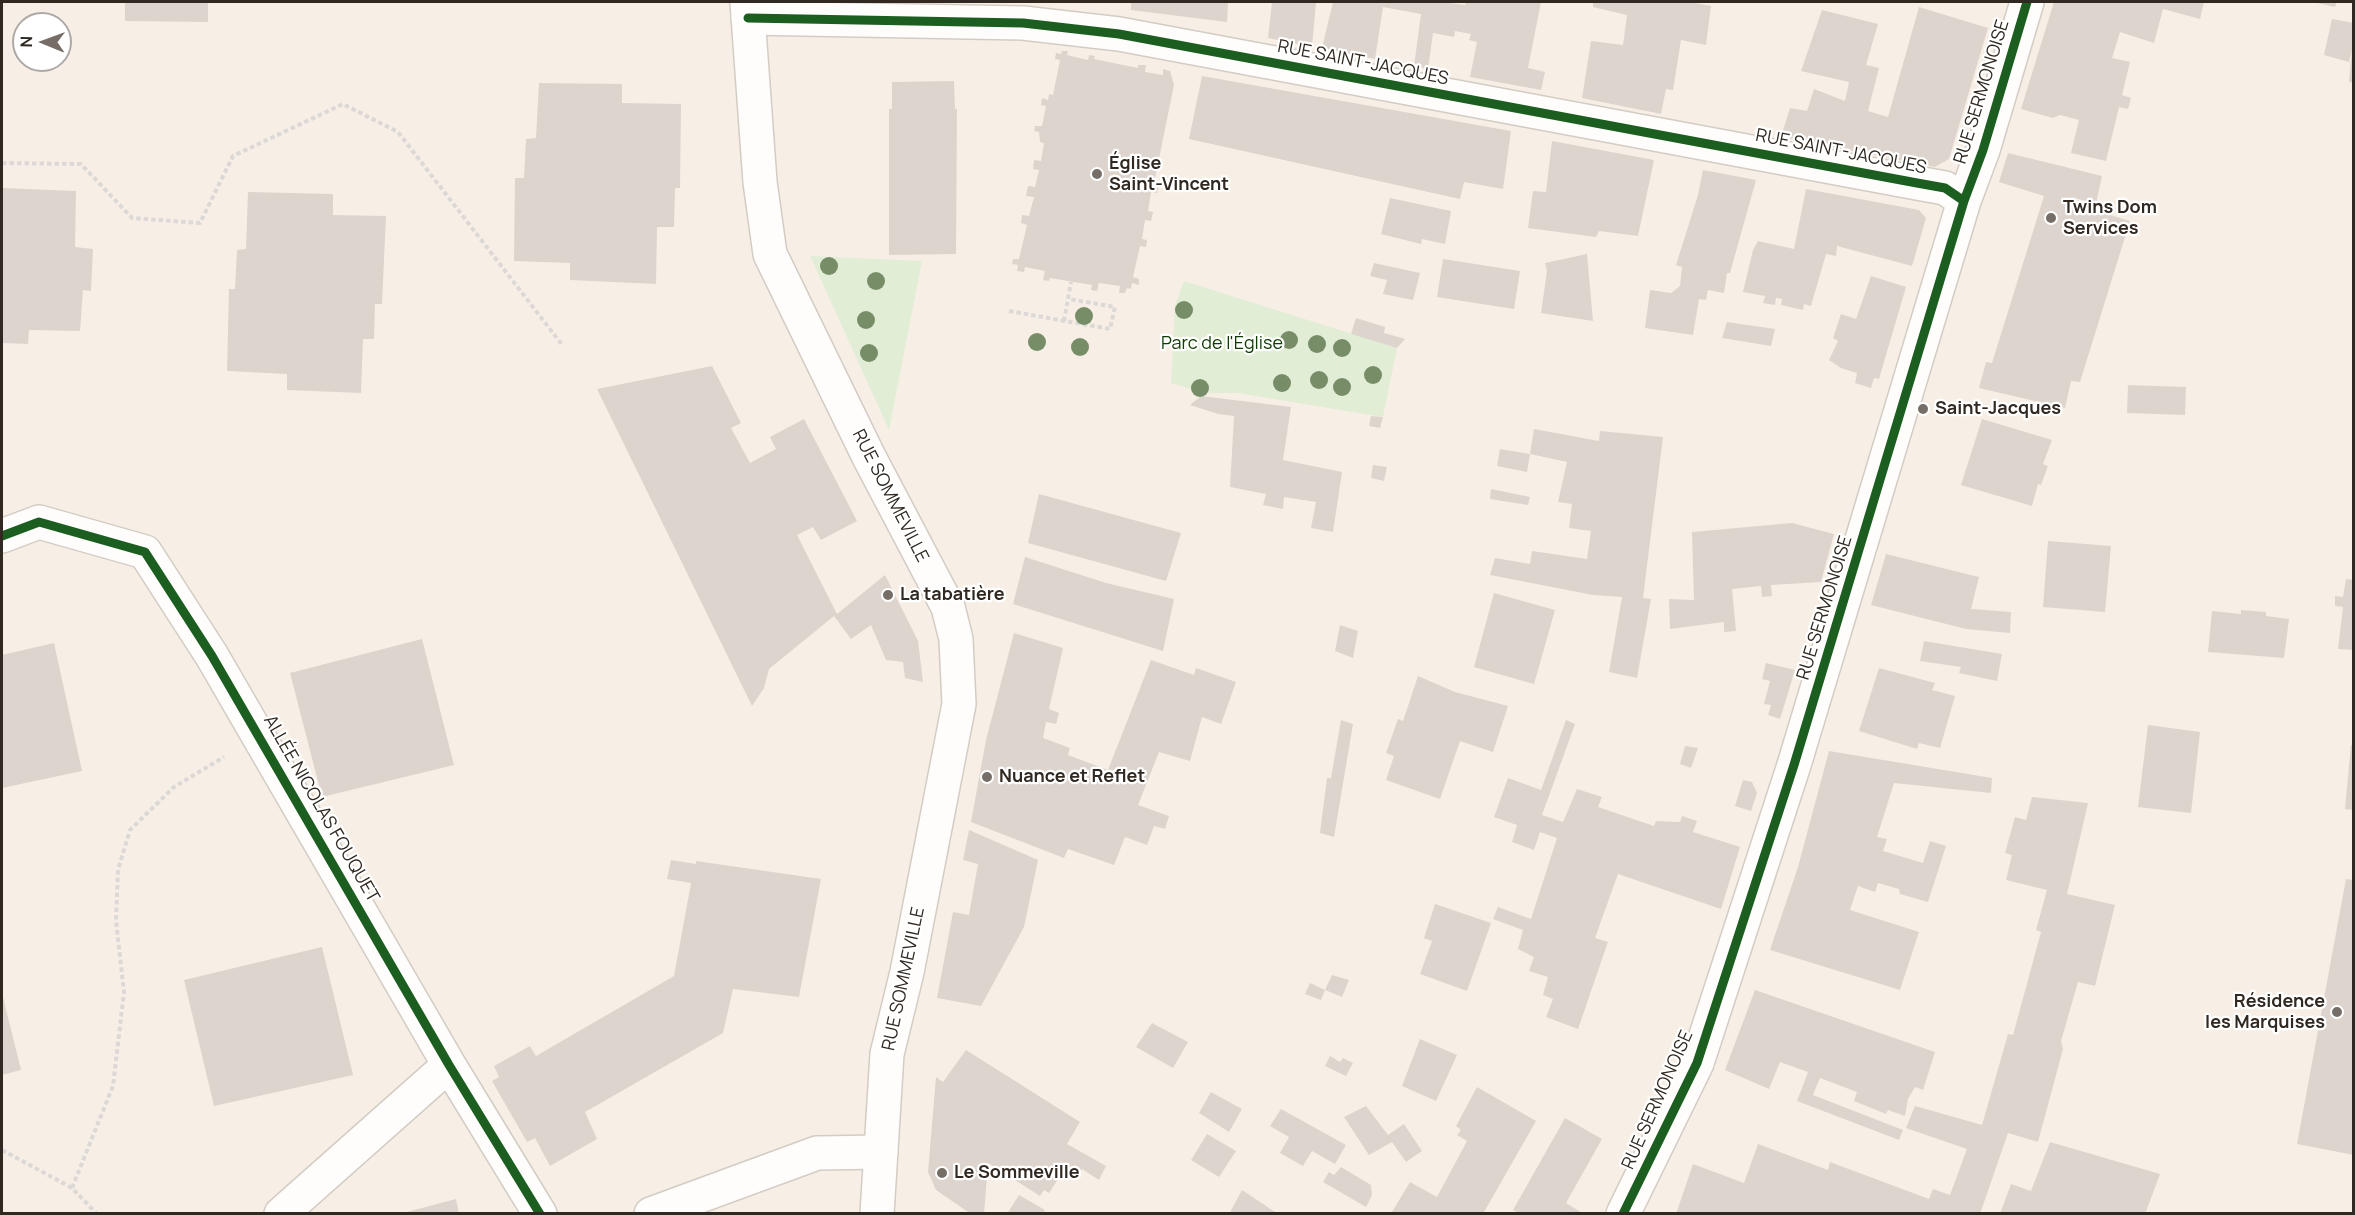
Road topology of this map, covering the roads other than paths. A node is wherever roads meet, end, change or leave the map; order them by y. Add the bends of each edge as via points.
1 (2027, 2) edge
2 (748, 10) edge
3 (1964, 201) junction
4 (2, 536) edge
5 (449, 1065) junction
6 (881, 1152) junction
7 (884, 1211) edge
8 (281, 1214) edge
9 (540, 1214) edge
10 (651, 1214) edge
11 (1623, 1214) edge

1 - 3 street, RUE SERMONOISE
2 - 3 street, RUE SAINT-JACQUES via 1023,23 1119,34 1945,188
2 - 6 street, RUE SOMMEVILLE via 760,182 770,254 869,457 948,607 956,639 959,704 907,972 887,1054
3 - 11 street, RUE SERMONOISE via 1797,754 1697,1063
4 - 5 street, ALLÉE NICOLAS FOUQUET via 39,522 144,552 212,656
5 - 8 street
5 - 9 street, ALLÉE NICOLAS FOUQUET
6 - 7 street, RUE SOMMEVILLE
6 - 10 street via 817,1153

